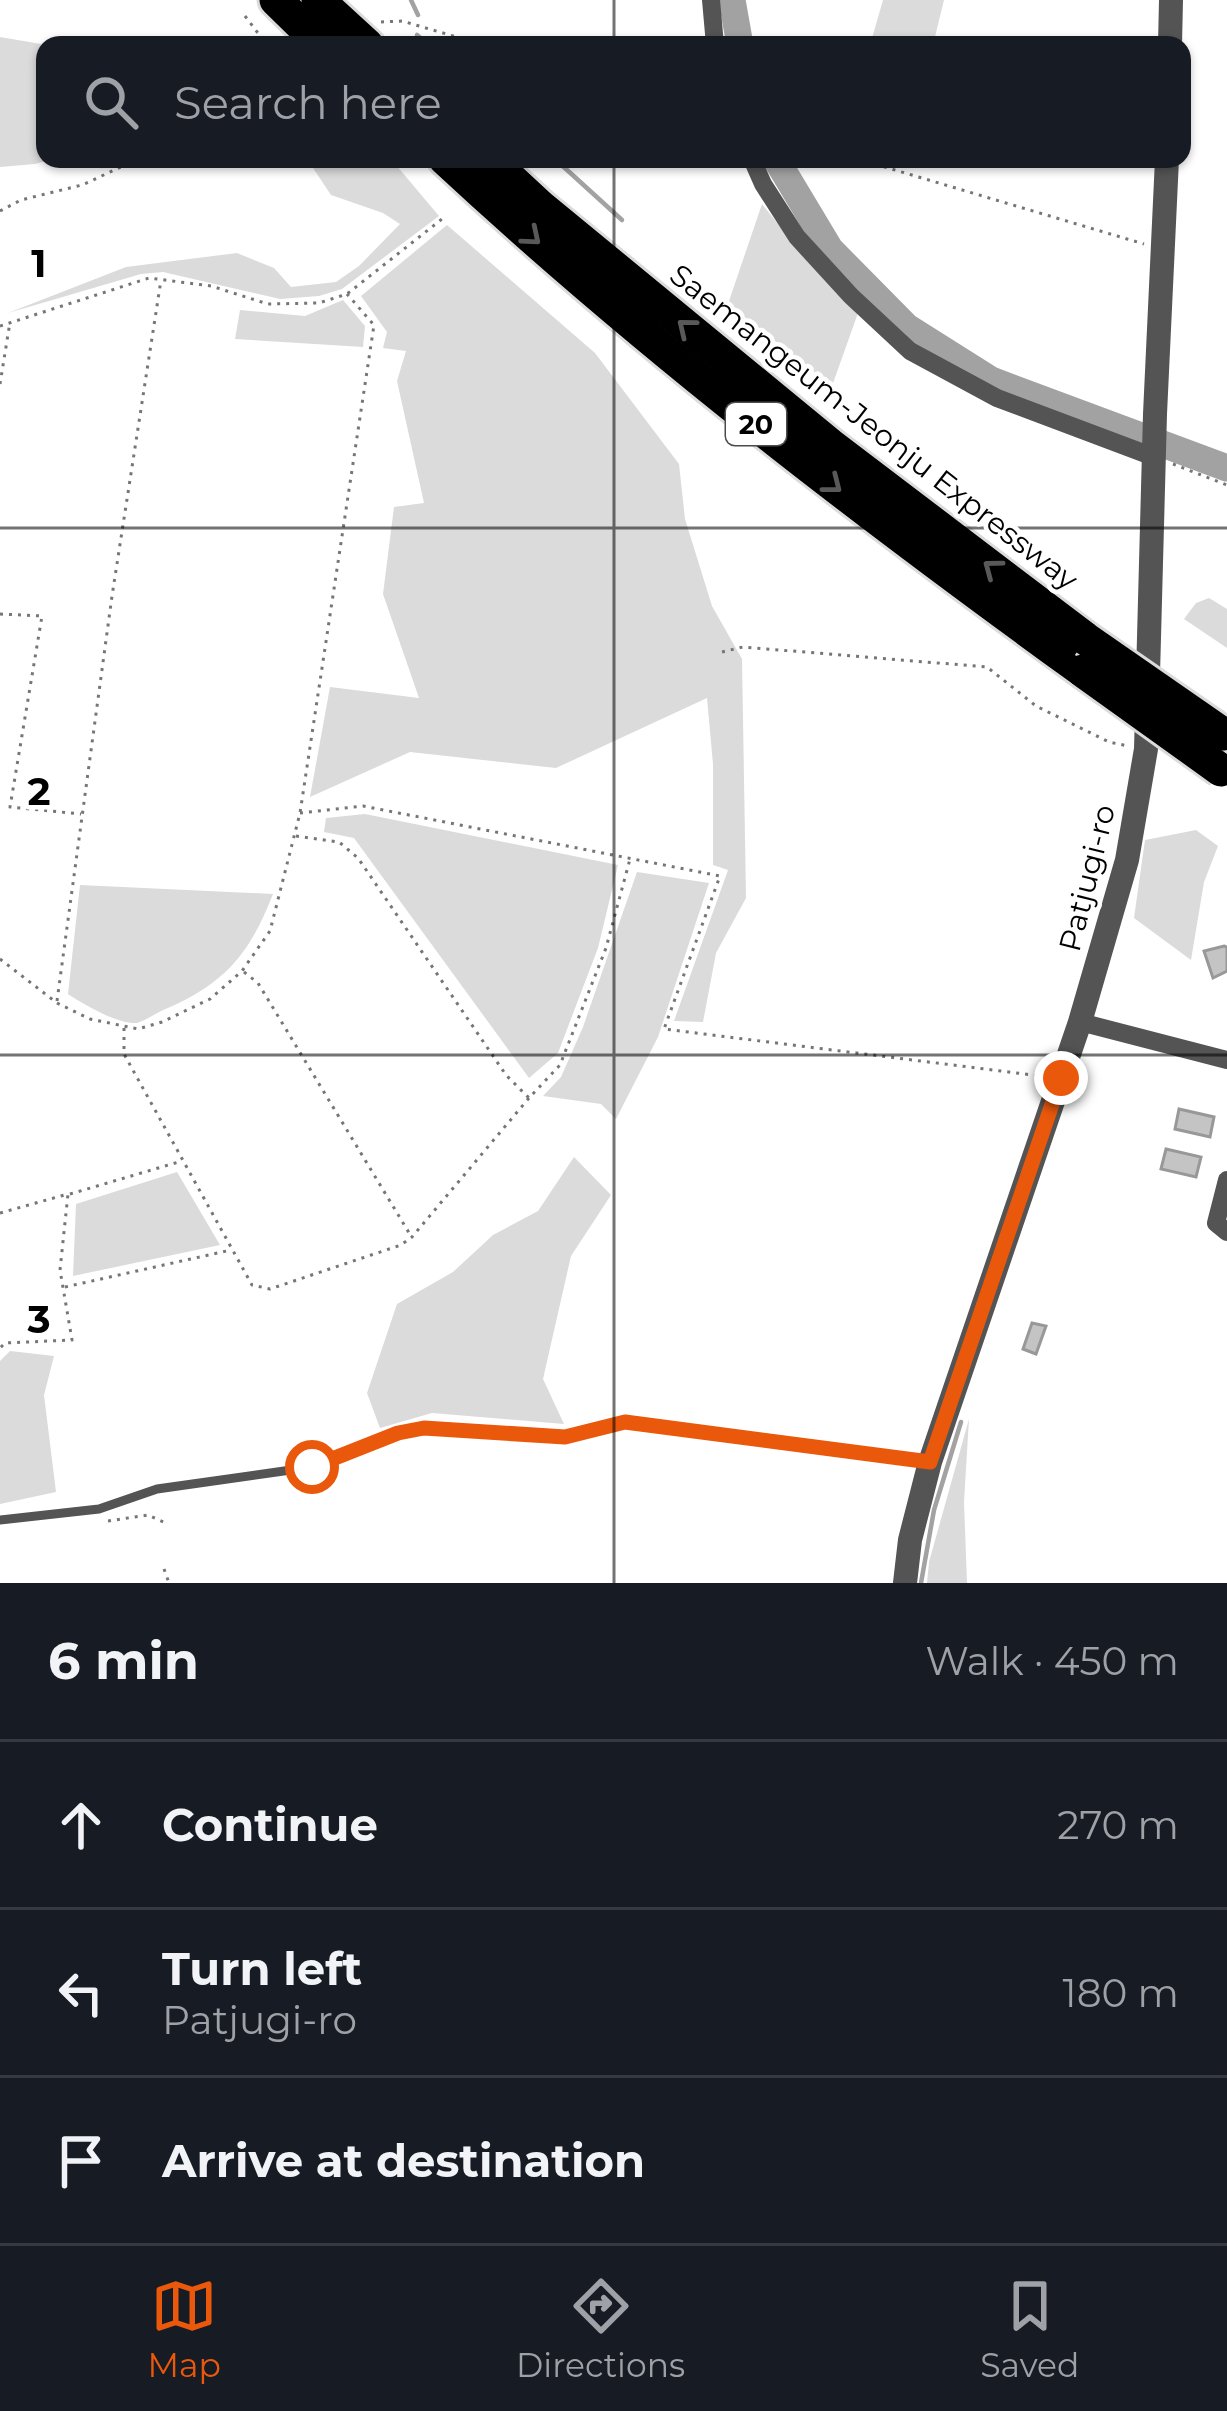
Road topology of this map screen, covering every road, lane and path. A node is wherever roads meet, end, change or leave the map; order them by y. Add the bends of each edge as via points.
1 (276, 0) edge
2 (318, 0) edge
3 (711, 0) edge
4 (1171, 0) edge
5 (244, 16) dead end
6 (374, 34) edge
7 (260, 36) edge
8 (313, 36) edge
9 (453, 36) edge
10 (714, 36) edge
11 (1170, 36) edge
12 (119, 168) edge
13 (455, 168) edge
14 (499, 168) edge
15 (756, 168) edge
16 (888, 168) edge
17 (1167, 168) edge
18 (0, 211) edge
19 (442, 219) dead end
20 (1164, 250) junction
21 (161, 280) junction
22 (347, 294) junction
23 (0, 314) edge
24 (5, 324) edge
25 (0, 384) edge
26 (1155, 454) junction
27 (1227, 485) edge
28 (0, 614) edge
29 (722, 652) dead end
30 (1084, 655) junction
31 (1146, 749) junction
32 (1225, 753) edge
33 (300, 813) junction
34 (82, 814) junction
35 (294, 836) junction
36 (630, 858) junction
37 (0, 959) edge
38 (242, 970) junction
39 (57, 1003) junction
40 (1080, 1022) junction
41 (124, 1026) junction
42 (1227, 1060) edge
43 (1061, 1078) junction
44 (530, 1098) junction
45 (183, 1160) junction
46 (1227, 1180) edge
47 (68, 1194) junction
48 (0, 1213) edge
49 (1227, 1232) edge
50 (412, 1237) junction
51 (233, 1249) junction
52 (63, 1287) junction
53 (0, 1348) edge
54 (930, 1462) junction
55 (104, 1508) junction
56 (0, 1520) edge
57 (168, 1524) dead end
58 (164, 1569) dead end
59 (169, 1583) edge
60 (905, 1583) edge

1 - 8 highway
2 - 6 highway
3 - 10 street
4 - 11 street
5 - 7 path
6 - 9 path via 402,21
12 - 18 path
13 -> 30 highway, Saemangeum-Jeonju Expressway / 20 via 905,542
30 -> 14 highway, Saemangeum-Jeonju Expressway / 20
15 - 26 street via 797,237 910,351 997,398
16 - 20 path
17 - 20 street, Patjugi-ro
19 - 22 path
20 - 26 street, Patjugi-ro
21 - 22 path via 268,304
21 - 24 path
21 - 34 path
22 - 33 path via 374,326
23 - 24 path
24 - 25 path
26 - 27 path
26 - 31 street, Patjugi-ro
28 - 34 path via 42,616 10,808
29 - 31 path via 743,647 987,668 1036,706 1109,742
30 - 32 highway, Saemangeum-Jeonju Expressway / 20, bridge
31 - 40 street, Patjugi-ro via 1127,860
33 - 35 path
33 - 36 path via 363,806
34 - 39 path
35 - 38 path via 270,931
35 - 44 path via 339,842 358,858 506,1075
36 - 43 path via 719,876 664,1029
36 - 44 path via 606,949 560,1065
37 - 39 path
38 - 41 path via 210,999 162,1022
38 - 50 path via 258,983
39 - 41 path
40 - 42 street
40 - 43 street, Patjugi-ro
41 - 45 path via 124,1054
43 - 54 street, Patjugi-ro
44 - 50 path
45 - 47 path
45 - 51 path
46 - 49 street via 1216,1223
47 - 48 path
47 - 52 path
50 - 51 path via 270,1289 253,1285
51 - 52 path
52 - 53 path via 72,1340
54 - 55 lane via 625,1422 565,1437 424,1428 312,1467 158,1489
54 - 60 street, Patjugi-ro
55 - 56 lane
55 - 57 path via 109,1522 148,1515
58 - 59 path

